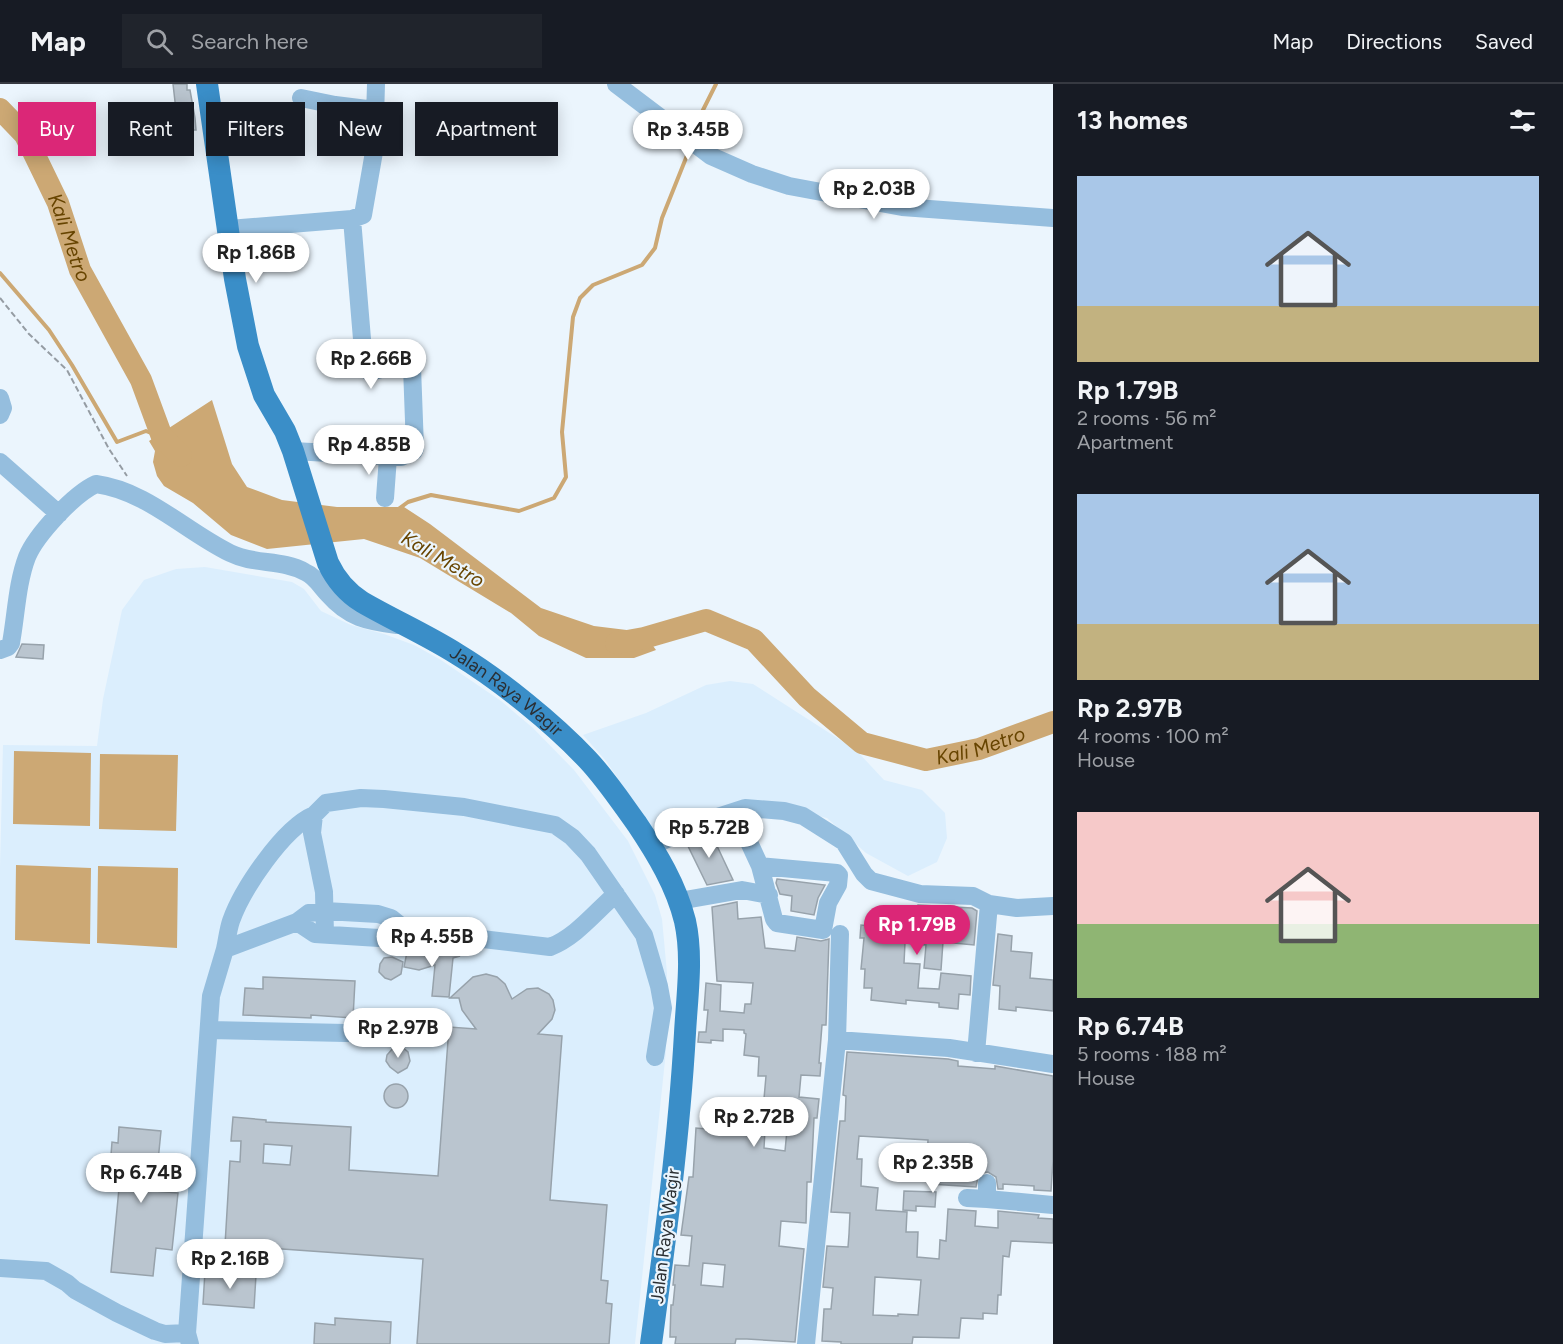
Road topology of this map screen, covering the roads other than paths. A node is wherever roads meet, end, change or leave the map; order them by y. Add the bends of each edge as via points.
1 (207, 84) edge
2 (376, 84) edge
3 (616, 84) edge
4 (301, 98) dead end
5 (324, 102) edge
6 (375, 102) edge
7 (373, 156) edge
8 (1053, 218) edge
9 (352, 219) junction
10 (229, 229) junction
11 (0, 398) edge
12 (0, 415) edge
13 (293, 451) junction
14 (388, 457) junction
15 (0, 462) edge
16 (386, 498) dead end
17 (59, 514) junction
18 (405, 626) junction
19 (0, 650) edge
20 (314, 815) junction
21 (741, 825) dead end
22 (652, 846) junction
23 (616, 894) junction
24 (679, 901) junction
25 (989, 904) junction
26 (1053, 906) edge
27 (325, 911) junction
28 (297, 922) junction
29 (406, 930) junction
30 (840, 934) dead end
31 (325, 935) junction
32 (225, 949) junction
33 (210, 1030) junction
34 (391, 1034) dead end
35 (837, 1040) junction
36 (976, 1053) junction
37 (655, 1057) dead end
38 (1053, 1064) edge
39 (967, 1198) dead end
40 (1053, 1205) edge
41 (0, 1268) edge
42 (186, 1340) edge
43 (651, 1344) edge
44 (806, 1344) edge

1 - 10 main road, Jalan Raya Wagir
2 - 6 street
3 - 8 street via 711,156 789,186 902,207
4 - 5 street
7 - 9 street via 364,212
9 - 10 street
9 - 14 street via 366,369 370,372 409,363 413,371 415,448 408,455
10 - 13 main road, Jalan Raya Wagir via 240,312 255,372
11 - 12 street
13 - 14 street
13 - 18 main road, Jalan Raya Wagir via 335,579 349,594
14 - 16 street
15 - 17 street
17 - 18 street via 79,493 96,484 126,491 231,554 309,573 334,602 364,620
17 - 19 street via 27,556 11,643
18 - 22 main road, Jalan Raya Wagir via 458,654 516,695 551,726 602,777
20 - 23 street via 326,802 361,798 464,807 555,825 588,855
20 - 27 street via 312,833
20 - 32 street via 290,830 245,890
21 - 24 street via 764,880 742,890
22 - 24 main road, Jalan Raya Wagir
22 - 25 street via 705,821 745,808 784,811 803,816 844,842 871,881 920,894 973,896
23 - 29 street via 564,942 550,947
23 - 37 street via 644,935 660,986 663,1008
24 - 43 main road, Jalan Raya Wagir via 689,952 683,1055 671,1192
25 - 26 street via 1017,908
25 - 36 street
27 - 28 street via 309,913
27 - 29 street via 378,914
27 - 31 street
28 - 31 street via 315,934
28 - 32 street
29 - 31 street via 380,938
30 - 35 street
32 - 33 street via 211,996
33 - 34 street
33 - 42 street
35 - 36 street
35 - 44 street
36 - 38 street
39 - 40 street via 987,1191
41 - 42 street via 46,1271 117,1314

